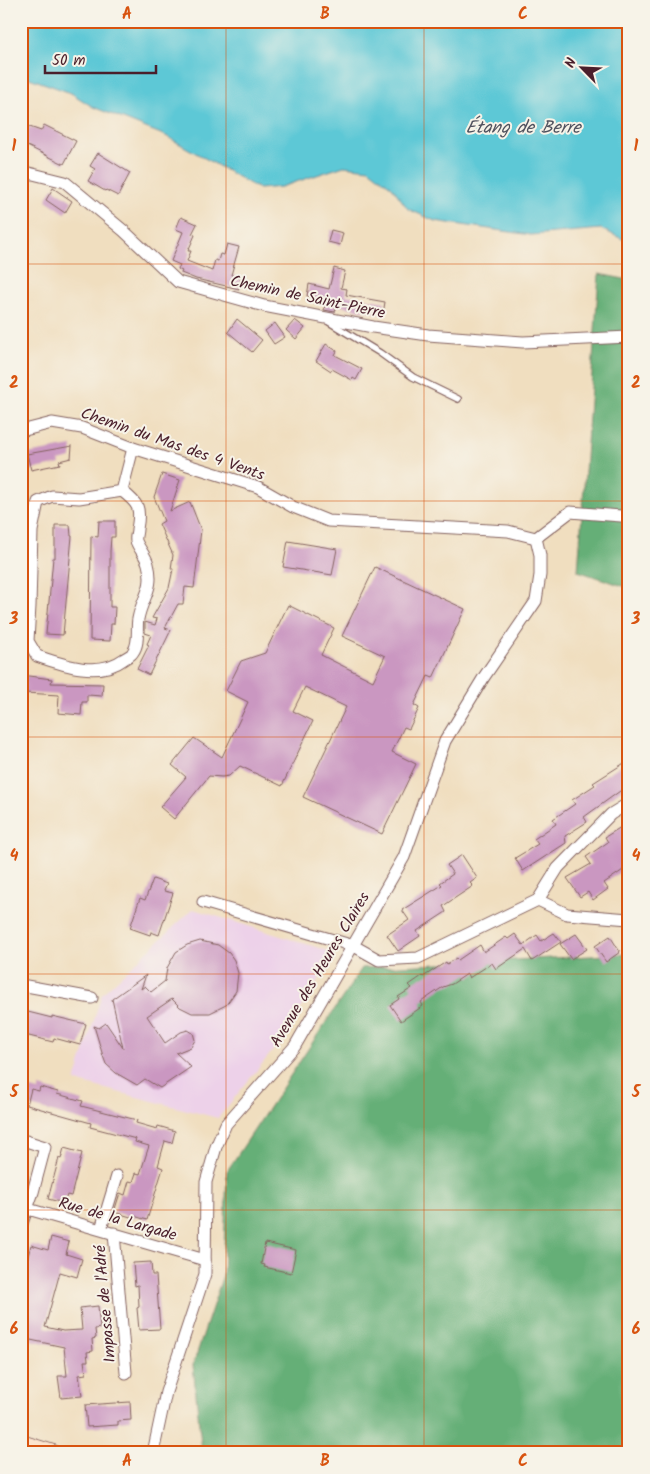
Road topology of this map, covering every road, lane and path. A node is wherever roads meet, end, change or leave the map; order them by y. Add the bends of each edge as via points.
1 (21, 171) edge
2 (321, 317) junction
3 (629, 338) edge
4 (458, 399) dead end
5 (21, 431) edge
6 (133, 448) junction
7 (122, 491) junction
8 (629, 518) edge
9 (536, 538) junction
10 (629, 803) edge
11 (538, 900) junction
12 (203, 902) dead end
13 (629, 919) edge
14 (354, 946) junction
15 (21, 985) edge
16 (92, 998) dead end
17 (26, 1142) dead end
18 (117, 1176) dead end
19 (24, 1208) edge
20 (21, 1226) edge
21 (101, 1229) junction
22 (114, 1233) junction
23 (205, 1260) junction
24 (126, 1373) dead end
25 (21, 1443) edge
26 (53, 1453) edge
27 (153, 1453) edge

1 - 2 street, Chemin de Saint-Pierre via 66,182 178,282 264,306
2 - 3 street, Chemin de Saint-Pierre via 428,335 514,341
2 - 4 lane via 380,353 413,378
5 - 6 street, Chemin du Mas des 4 Vents via 52,423 82,428
6 - 7 street
6 - 9 street, Chemin du Mas des 4 Vents via 258,487 294,508 328,521 508,531
7 - 7 street via 79,498 52,496 38,502 32,531 28,642 37,656 65,665 98,669 119,663 134,652 137,621 149,593 150,578 148,563 136,539 139,514 135,501
8 - 9 street via 570,512
9 - 14 street, Avenue des Heures Claires via 540,555 536,601 445,741 404,857
10 - 11 street via 611,814 558,868
11 - 13 street via 566,914
11 - 14 street via 418,958 379,960
12 - 14 street
14 - 23 street, Avenue des Heures Claires via 295,1046 226,1124 206,1182
15 - 16 street
17 - 19 street via 45,1147
18 - 21 street
19 - 20 street
19 - 21 street, Rue de la Largade
21 - 22 street, Rue de la Largade
22 - 23 street, Rue de la Largade
22 - 24 street, Impasse de l'Adré
23 - 27 street, Avenue des Heures Claires via 205,1274 166,1392
25 - 26 main road

